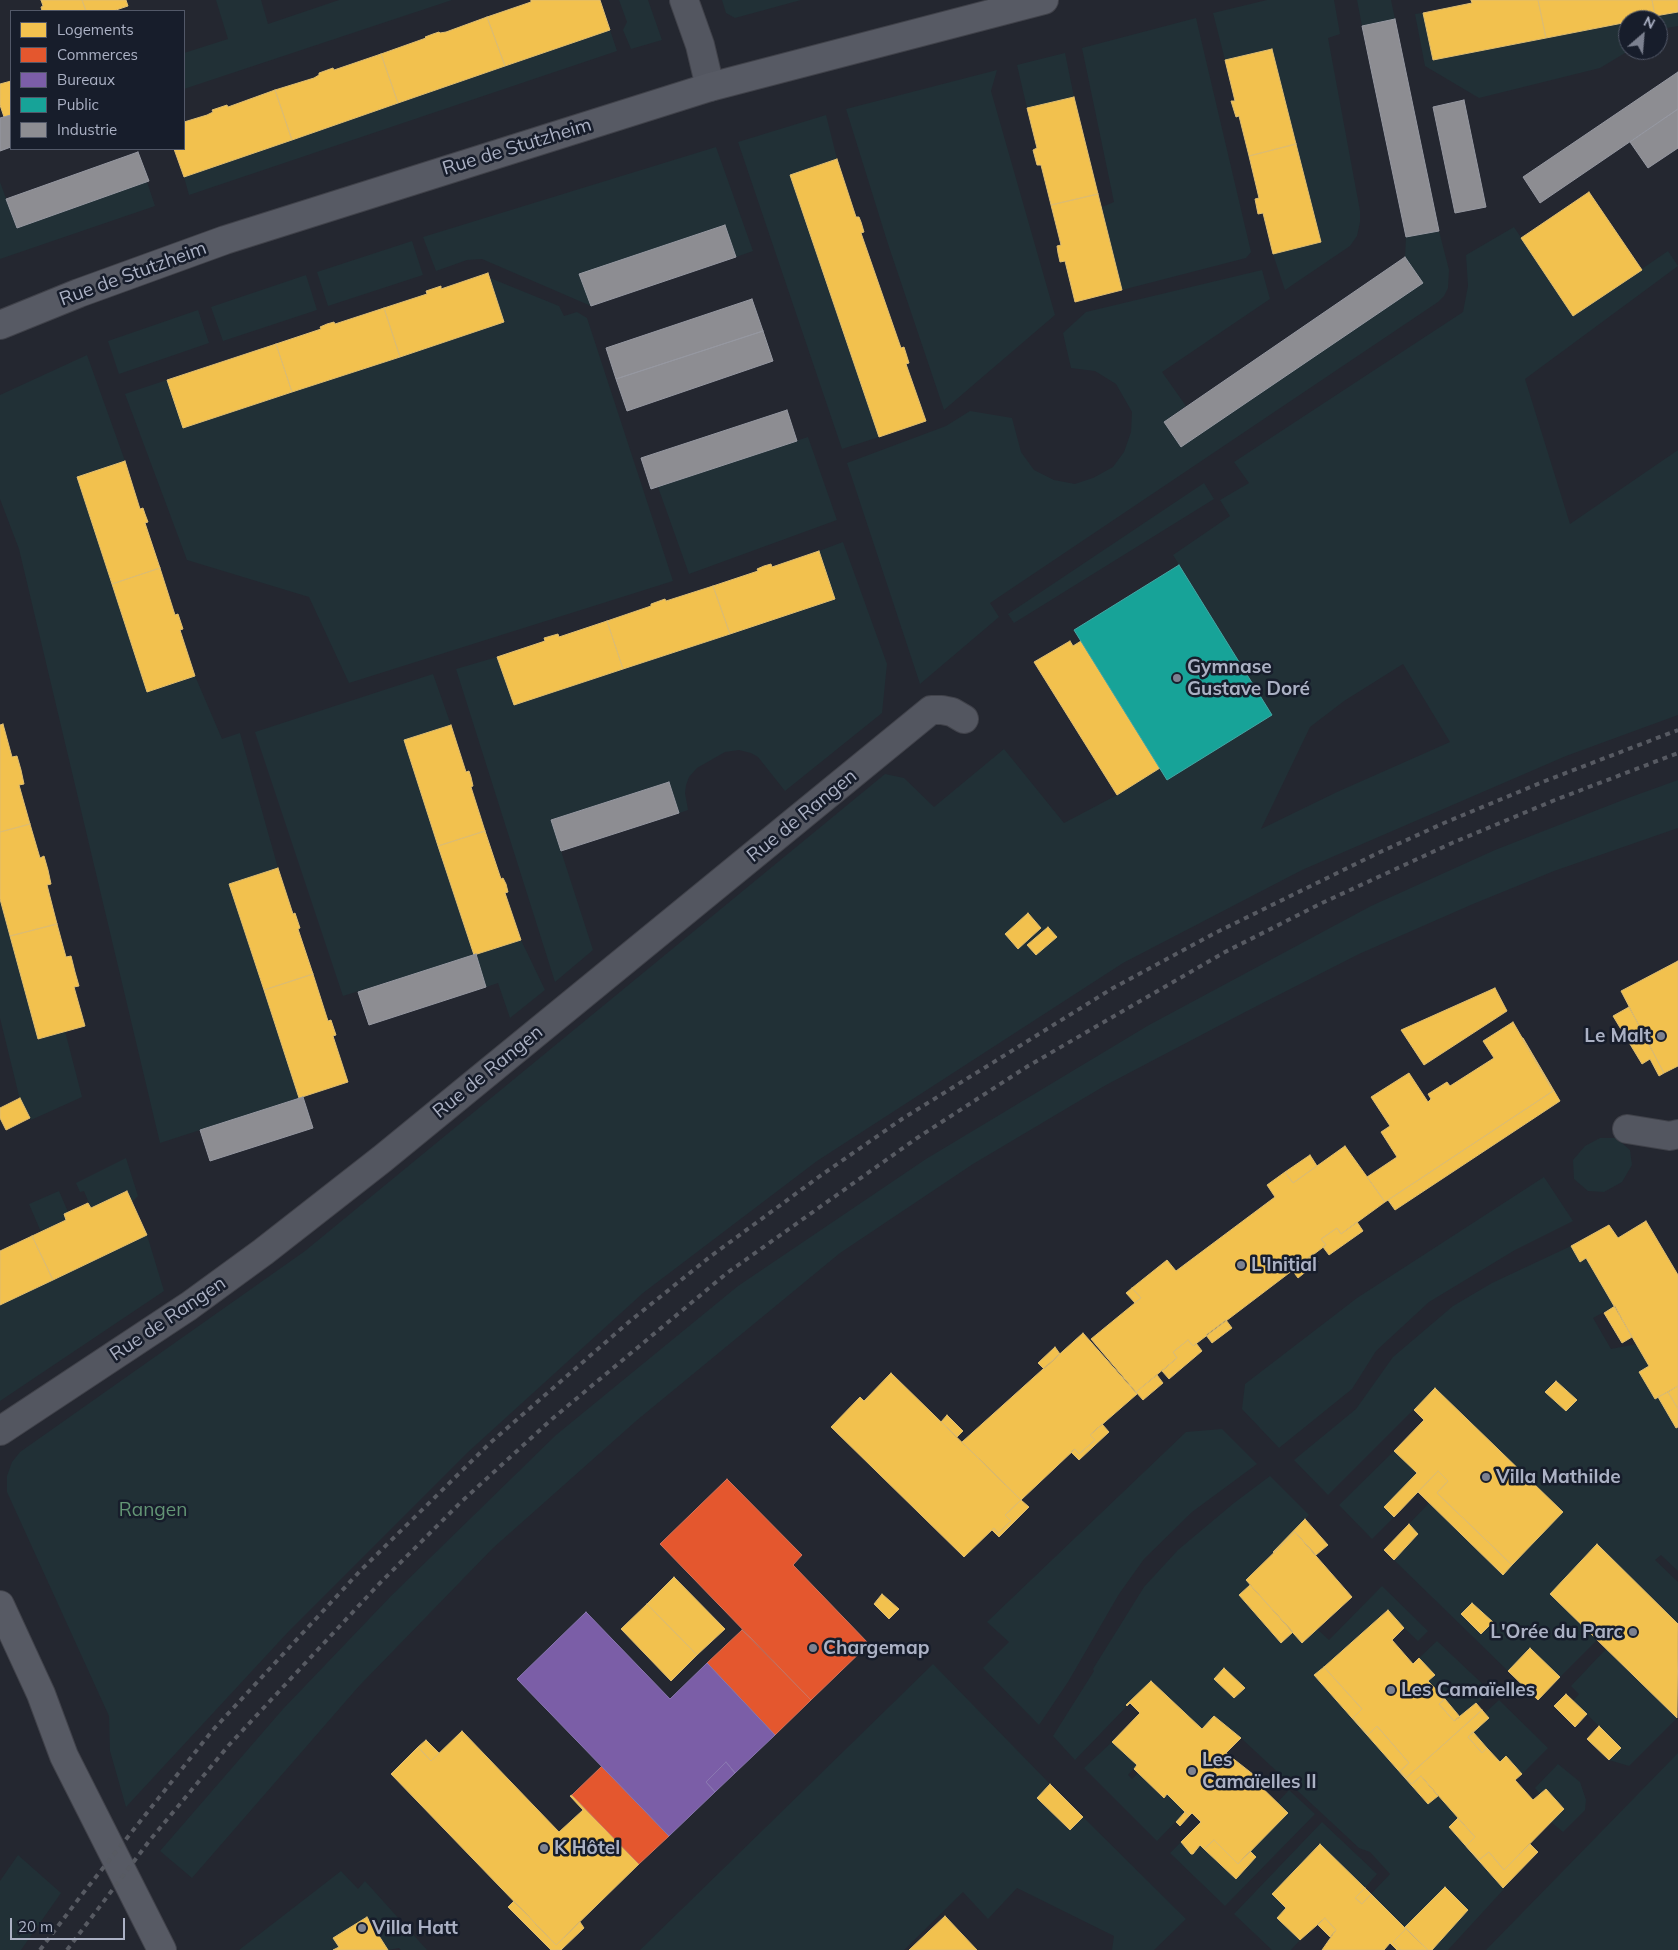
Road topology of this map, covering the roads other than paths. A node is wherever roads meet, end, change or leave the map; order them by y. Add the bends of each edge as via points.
1 (684, 0) edge
2 (1044, 0) edge
3 (710, 87) junction
4 (0, 325) edge
5 (964, 719) dead end
6 (1626, 1130) dead end
7 (1678, 1134) edge
8 (0, 1432) edge
9 (0, 1606) edge
10 (162, 1950) edge

1 - 3 street
2 - 3 street, Rue de Stutzheim
3 - 4 street, Rue de Stutzheim via 225,240
5 - 8 street, Rue de Rangen via 952,712 931,710 264,1252
6 - 7 street via 1670,1136
9 - 10 street via 41,1694 88,1814

